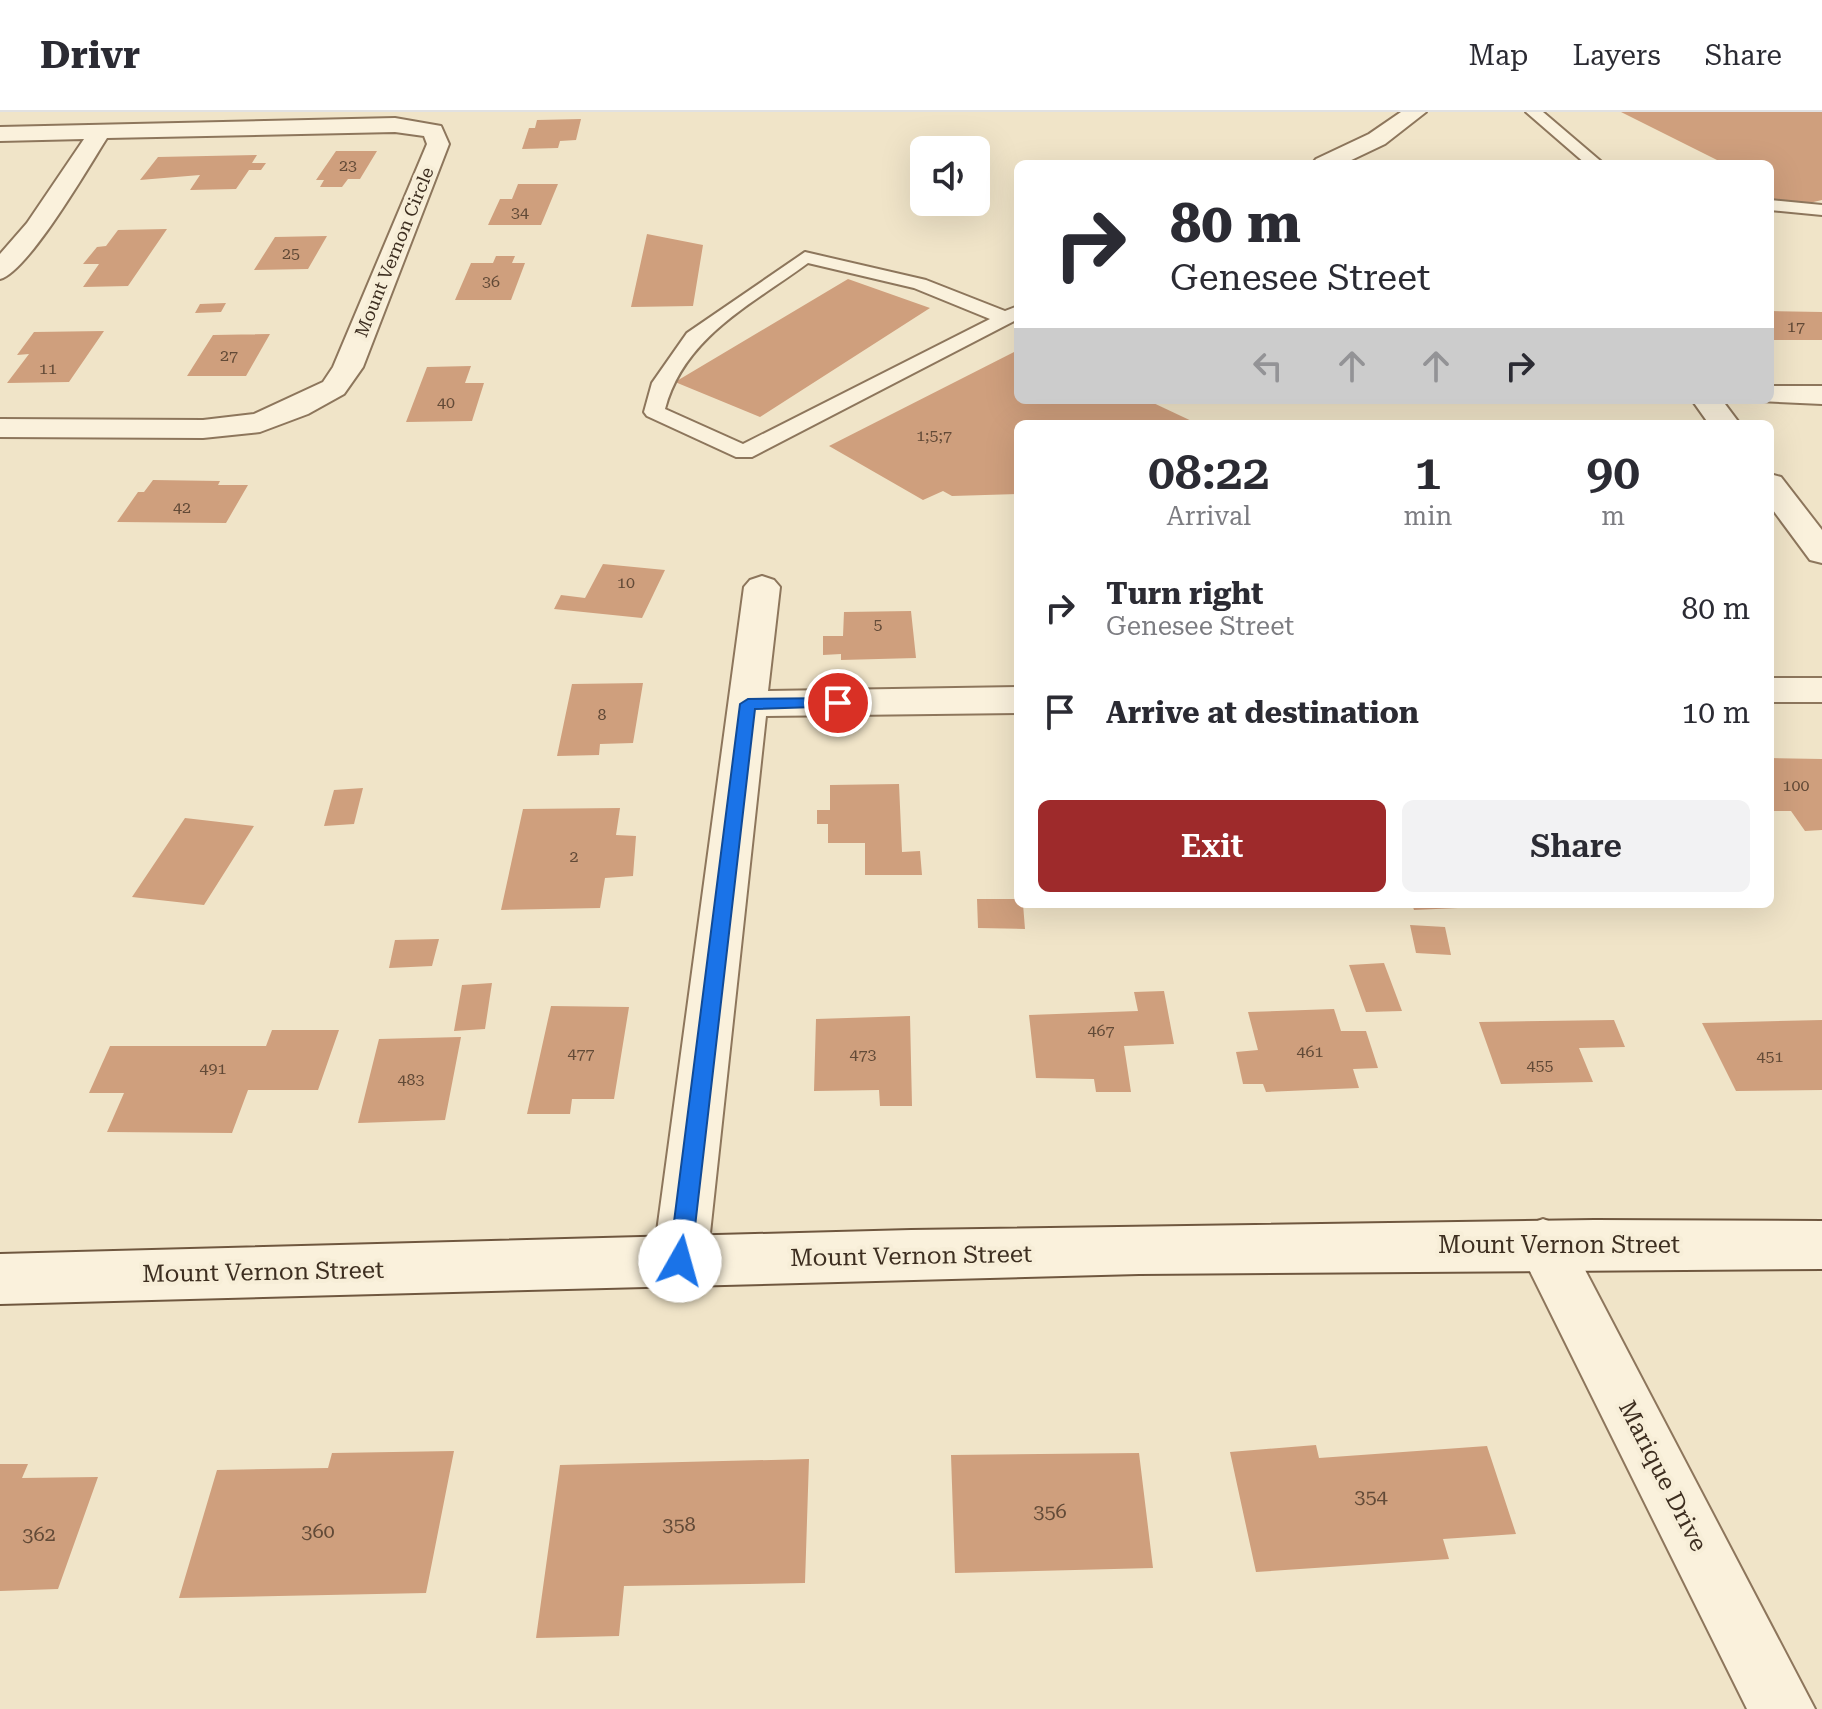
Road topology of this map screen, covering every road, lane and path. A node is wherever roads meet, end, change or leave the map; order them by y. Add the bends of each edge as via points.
1 (1415, 112) edge
2 (1534, 112) edge
3 (101, 131) junction
4 (0, 134) edge
5 (1332, 160) edge
6 (1591, 160) edge
7 (1774, 205) edge
8 (1822, 210) edge
9 (0, 271) edge
10 (1011, 315) edge
11 (1774, 395) edge
12 (1822, 395) edge
13 (0, 428) edge
14 (1774, 489) edge
15 (1822, 553) edge
16 (762, 587) dead end
17 (1774, 690) edge
18 (1822, 690) edge
19 (1014, 700) edge
20 (748, 704) junction
21 (1543, 1243) junction
22 (1822, 1245) edge
23 (680, 1261) junction
24 (0, 1279) edge
25 (1782, 1709) edge

1 - 5 street via 1377,139
2 - 6 lane
3 - 4 street
3 - 9 street via 36,228
3 - 13 street, Mount Vernon Circle via 395,125 433,131 438,144 348,367 334,388 260,423 203,429
7 - 8 lane
10 - 10 lane via 744,452 654,412 662,383 694,337 805,257 920,284
11 - 12 street
14 - 15 street
16 - 20 street
17 - 18 street
19 - 20 street
20 - 23 street
21 - 22 street, Mount Vernon Street
21 - 23 street, Mount Vernon Street
21 - 25 street, Marique Drive
23 - 24 street, Mount Vernon Street

